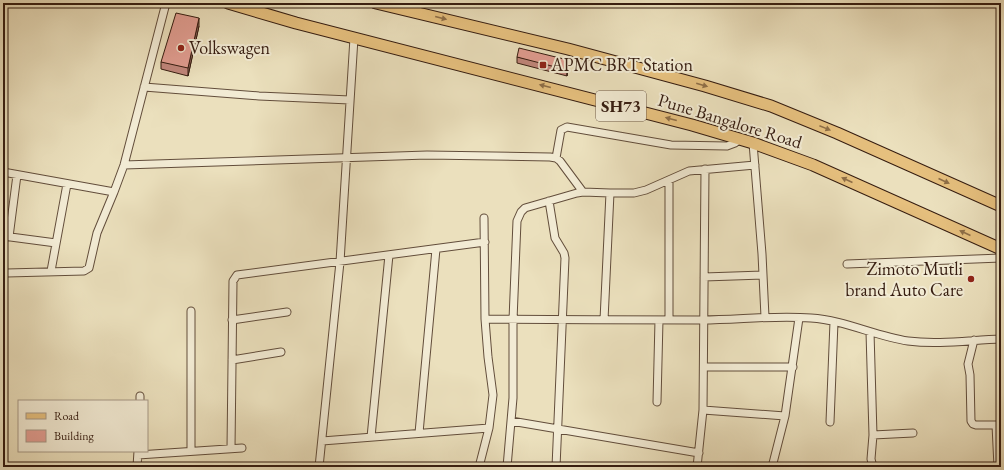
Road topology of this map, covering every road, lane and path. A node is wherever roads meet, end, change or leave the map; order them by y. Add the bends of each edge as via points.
1 (166, 3) edge
2 (228, 3) edge
3 (376, 3) edge
4 (354, 38) junction
5 (144, 87) junction
6 (350, 100) junction
7 (740, 139) junction
8 (753, 143) junction
9 (347, 158) junction
10 (556, 158) junction
11 (124, 165) junction
12 (755, 165) junction
13 (705, 169) junction
14 (3, 172) edge
15 (17, 175) junction
16 (669, 180) junction
17 (67, 184) junction
18 (114, 192) junction
19 (583, 192) junction
20 (610, 194) junction
21 (549, 201) junction
22 (1001, 206) edge
23 (484, 218) dead end
24 (6, 237) edge
25 (485, 242) junction
26 (56, 243) junction
27 (436, 249) junction
28 (1001, 249) edge
29 (389, 255) junction
30 (1001, 258) edge
31 (340, 262) junction
32 (847, 264) dead end
33 (51, 271) junction
34 (7, 273) dead end
35 (763, 275) junction
36 (704, 277) junction
37 (191, 311) dead end
38 (287, 312) dead end
39 (765, 317) junction
40 (799, 318) junction
41 (485, 319) junction
42 (232, 320) junction
43 (513, 320) junction
44 (562, 320) junction
45 (604, 320) junction
46 (659, 320) junction
47 (669, 320) junction
48 (704, 320) junction
49 (834, 322) junction
50 (870, 332) junction
51 (1001, 339) edge
52 (974, 340) junction
53 (281, 352) dead end
54 (232, 360) junction
55 (704, 367) junction
56 (793, 367) junction
57 (657, 402) dead end
58 (703, 410) junction
59 (785, 416) junction
60 (511, 421) junction
61 (830, 422) dead end
62 (999, 425) edge
63 (489, 428) junction
64 (558, 430) junction
65 (419, 433) junction
66 (913, 433) dead end
67 (872, 435) junction
68 (371, 437) junction
69 (322, 441) junction
70 (231, 448) junction
71 (242, 448) dead end
72 (191, 451) junction
73 (138, 453) edge
74 (699, 453) junction
75 (137, 467) edge
76 (320, 467) edge
77 (479, 467) edge
78 (507, 467) edge
79 (556, 467) edge
80 (697, 467) edge
81 (772, 467) edge
82 (873, 467) edge
83 (998, 467) edge

1 - 5 street
2 - 4 main road, Pune Bangalore Road / SH73
3 -> 22 main road, Pune Bangalore Road / SH73 via 568,49 771,106
4 - 6 street
7 -> 4 main road, Pune Bangalore Road / SH73
5 - 6 street
5 - 11 street
6 - 9 street
7 - 8 main road, Pune Bangalore Road / SH73
7 - 10 street via 727,146 671,145 567,127 561,130
8 - 12 street
28 -> 8 main road, Pune Bangalore Road / SH73 via 813,166
9 - 10 street via 427,155
9 - 11 street
9 - 31 street
10 - 19 street via 566,167
11 - 18 street
12 - 13 street
12 - 35 street
13 - 16 street via 689,171
13 - 36 street
14 - 15 street
15 - 17 street
15 - 24 street
16 - 20 street via 646,190
16 - 47 street
17 - 18 street
17 - 26 street
18 - 33 street via 97,233 88,269
19 - 20 street
19 - 21 street
20 - 45 street
21 - 43 street via 525,208 518,216
21 - 44 street via 555,238 565,258
23 - 25 street
24 - 26 street
25 - 27 street
25 - 41 street
26 - 33 street
27 - 29 street
27 - 65 street
29 - 31 street
29 - 68 street
30 - 32 street
31 - 42 street via 237,275 233,281
31 - 69 street
33 - 34 street
35 - 36 street
35 - 39 street
36 - 48 street
37 - 72 street
38 - 42 street
39 - 40 street
39 - 48 street
40 - 49 street
40 - 56 street
41 - 43 street
41 - 63 street via 493,395
42 - 54 street
43 - 44 street
43 - 60 street
44 - 45 street
44 - 64 street
45 - 46 street
46 - 47 street
46 - 57 street
47 - 48 street
48 - 55 street
49 - 50 street
49 - 61 street
50 - 52 street via 907,341 936,343
50 - 67 street
51 - 52 street
52 - 62 street via 968,364 971,421 976,425
53 - 54 street
54 - 70 street
55 - 56 street
55 - 58 street
56 - 59 street
58 - 59 street
58 - 74 street
59 - 81 street
60 - 64 street
60 - 78 street
62 - 83 street
63 - 65 street
63 - 77 street
64 - 74 street
64 - 79 street
65 - 68 street
66 - 67 street
67 - 82 street
68 - 69 street
69 - 76 street
70 - 71 street
70 - 72 street
72 - 73 street
73 - 75 street
74 - 80 street

